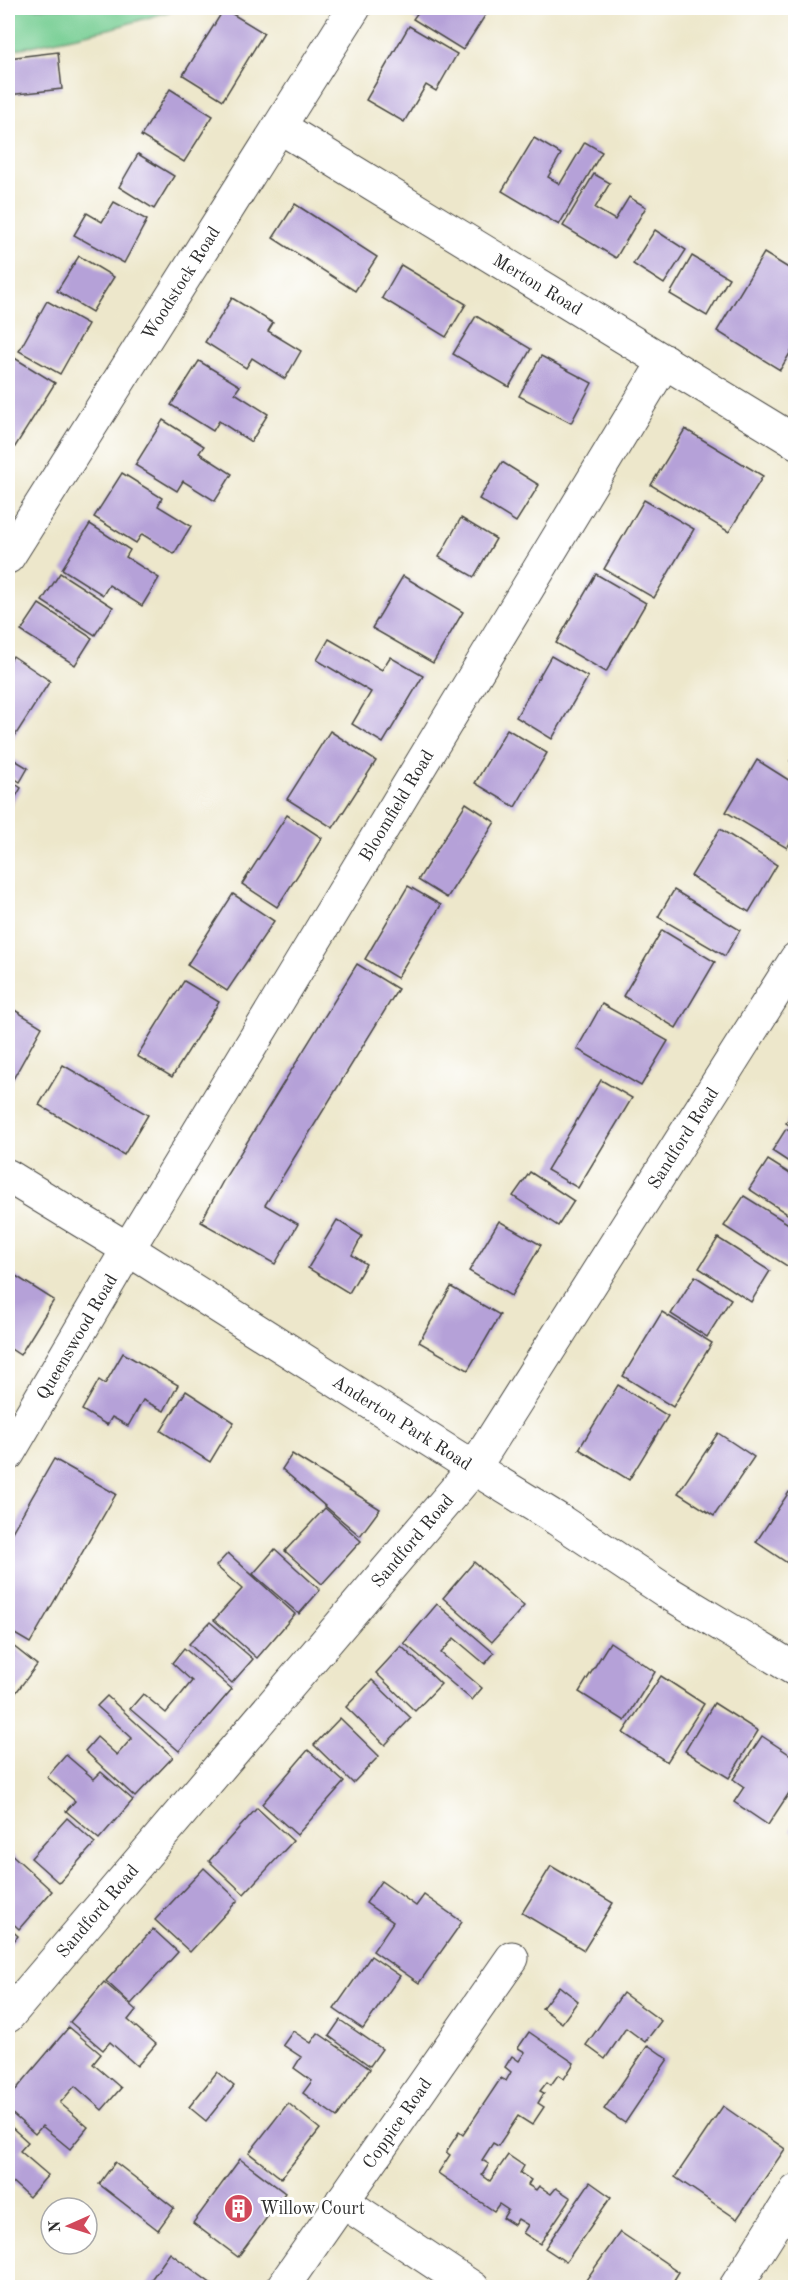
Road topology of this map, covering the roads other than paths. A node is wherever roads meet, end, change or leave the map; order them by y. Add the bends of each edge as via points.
1 (354, 8) edge
2 (280, 127) junction
3 (665, 361) junction
4 (795, 442) edge
5 (8, 557) edge
6 (795, 959) edge
7 (8, 1176) edge
8 (129, 1249) junction
9 (8, 1454) edge
10 (474, 1468) junction
11 (795, 1670) edge
12 (512, 1958) dead end
13 (8, 2016) edge
14 (795, 2191) edge
15 (342, 2201) junction
16 (282, 2288) edge
17 (473, 2288) edge
18 (735, 2288) edge

1 - 2 street, Woodstock Road
2 - 3 street, Merton Road
2 - 5 street, Woodstock Road
3 - 4 street, Merton Road
3 - 8 street, Bloomfield Road
6 - 10 street, Sandford Road
7 - 8 street, Anderton Park Road
8 - 9 street, Queenswood Road
8 - 10 street, Anderton Park Road
10 - 11 street, Anderton Park Road
10 - 13 street, Sandford Road
12 - 15 street, Coppice Road
14 - 18 street
15 - 16 street, Coppice Road
15 - 17 street

